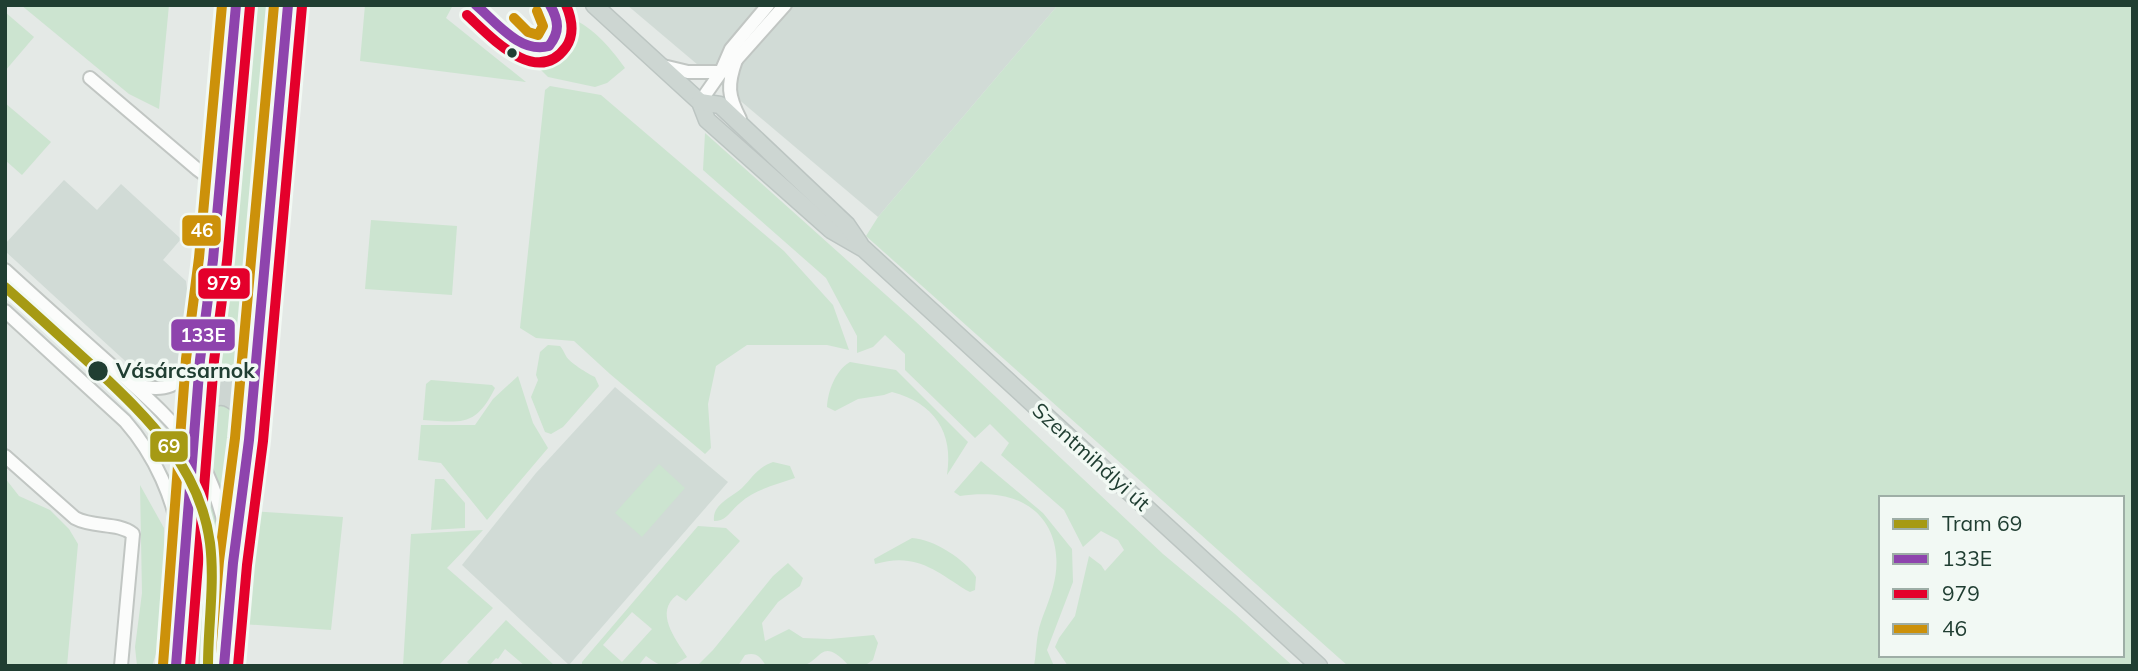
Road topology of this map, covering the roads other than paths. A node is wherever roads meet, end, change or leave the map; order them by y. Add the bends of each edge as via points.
1 (236, 5) edge
2 (288, 5) edge
3 (594, 5) edge
4 (768, 5) edge
5 (785, 5) edge
6 (736, 60) junction
7 (658, 64) junction
8 (721, 72) junction
9 (90, 78) dead end
10 (700, 102) junction
11 (744, 128) junction
12 (220, 186) junction
13 (864, 249) junction
14 (5, 270) edge
15 (5, 311) edge
16 (200, 360) junction
17 (256, 365) junction
18 (132, 384) junction
19 (197, 411) junction
20 (251, 422) junction
21 (194, 451) junction
22 (5, 456) edge
23 (233, 563) junction
24 (183, 568) junction
25 (176, 664) edge
26 (121, 666) edge
27 (224, 666) edge
28 (1319, 666) edge

1 - 12 main road
2 - 17 main road
3 - 7 main road, Szentmihályi út
4 - 8 street via 732,49
5 - 6 street
6 - 8 street
6 - 11 street via 729,92
7 - 8 street via 688,72
7 - 10 main road, Szentmihályi út
8 - 10 street
9 - 12 street
10 - 11 main road, Szentmihályi út via 720,105
10 - 13 main road, Szentmihályi út via 707,120 831,229
11 - 13 main road, Szentmihályi út via 847,225
12 - 16 main road
13 - 28 main road, Szentmihályi út
14 - 18 street
15 - 24 street via 137,434 176,515
16 - 17 main road via 215,382 225,385 243,383
16 - 18 street via 170,387
16 - 19 main road
17 - 20 main road
18 - 21 street
19 - 20 main road via 210,399 228,397
19 - 21 main road
20 - 23 main road
21 - 23 street via 221,506
21 - 24 main road
22 - 26 street via 75,518 85,524 126,528 133,534
23 - 27 main road
24 - 25 main road

